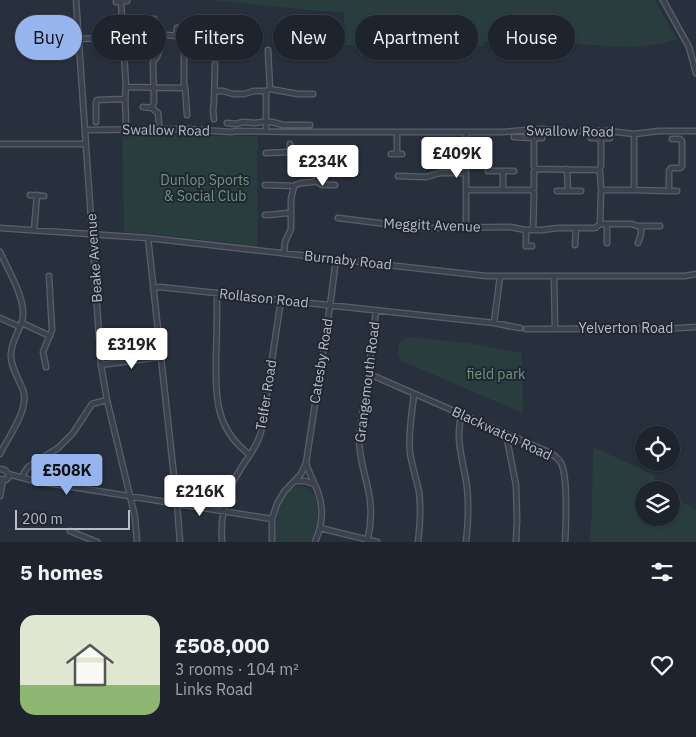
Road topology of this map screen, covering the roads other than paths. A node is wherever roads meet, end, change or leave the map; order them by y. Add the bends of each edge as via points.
1 (76, 0) edge
2 (663, 0) edge
3 (127, 1) edge
4 (77, 15) edge
5 (120, 15) edge
6 (166, 36) edge
7 (176, 36) edge
8 (268, 50) dead end
9 (80, 60) edge
10 (124, 60) edge
11 (154, 60) edge
12 (184, 60) edge
13 (215, 64) dead end
14 (696, 73) edge
15 (184, 86) junction
16 (126, 87) junction
17 (154, 88) junction
18 (268, 90) junction
19 (214, 92) junction
20 (313, 94) dead end
21 (124, 99) junction
22 (143, 108) dead end
23 (152, 108) junction
24 (187, 115) dead end
25 (214, 119) dead end
26 (96, 122) dead end
27 (266, 122) junction
28 (227, 123) dead end
29 (126, 124) dead end
30 (159, 124) dead end
31 (310, 126) dead end
32 (85, 130) junction
33 (266, 132) junction
34 (397, 132) junction
35 (466, 132) junction
36 (696, 132) edge
37 (634, 134) junction
38 (514, 137) dead end
39 (534, 138) junction
40 (542, 138) dead end
41 (591, 138) dead end
42 (601, 138) junction
43 (610, 138) dead end
44 (672, 139) dead end
45 (0, 144) edge
46 (85, 144) junction
47 (290, 144) dead end
48 (290, 152) junction
49 (266, 153) dead end
50 (391, 154) dead end
51 (536, 169) junction
52 (567, 169) junction
53 (599, 170) junction
54 (488, 171) dead end
55 (503, 171) junction
56 (514, 171) dead end
57 (466, 172) junction
58 (398, 176) dead end
59 (272, 180) dead end
60 (316, 181) junction
61 (266, 185) dead end
62 (272, 185) junction
63 (335, 185) dead end
64 (294, 186) junction
65 (466, 190) junction
66 (502, 190) junction
67 (532, 190) junction
68 (602, 190) junction
69 (634, 190) junction
70 (557, 191) dead end
71 (568, 191) junction
72 (581, 191) dead end
73 (669, 191) junction
74 (677, 191) dead end
75 (30, 195) dead end
76 (37, 195) junction
77 (44, 196) dead end
78 (291, 213) junction
79 (265, 215) dead end
80 (338, 218) dead end
81 (600, 224) junction
82 (607, 224) junction
83 (641, 226) junction
84 (660, 226) dead end
85 (466, 227) junction
86 (0, 228) edge
87 (576, 228) junction
88 (34, 230) junction
89 (526, 230) junction
90 (533, 230) junction
91 (92, 233) junction
92 (148, 238) junction
93 (607, 243) dead end
94 (638, 243) dead end
95 (575, 245) dead end
96 (532, 246) dead end
97 (0, 252) edge
98 (284, 253) junction
99 (336, 259) junction
100 (696, 274) edge
101 (49, 276) dead end
102 (500, 276) junction
103 (554, 276) junction
104 (153, 288) junction
105 (50, 293) junction
106 (57, 293) dead end
107 (217, 293) junction
108 (281, 300) junction
109 (330, 306) junction
110 (376, 310) junction
111 (0, 318) edge
112 (494, 323) junction
113 (21, 325) junction
114 (696, 326) edge
115 (520, 328) dead end
116 (555, 328) junction
117 (526, 329) dead end
118 (50, 336) junction
119 (161, 357) junction
120 (101, 365) junction
121 (46, 367) dead end
122 (368, 375) junction
123 (414, 394) junction
124 (107, 400) junction
125 (462, 414) junction
126 (506, 434) junction
127 (0, 454) edge
128 (250, 455) junction
129 (306, 463) junction
130 (0, 468) edge
131 (8, 474) junction
132 (23, 478) junction
133 (1, 480) edge
134 (295, 481) junction
135 (314, 484) junction
136 (0, 496) edge
137 (130, 496) junction
138 (177, 504) junction
139 (223, 511) junction
140 (272, 519) junction
141 (320, 528) junction
142 (70, 531) dead end
143 (368, 541) edge
144 (97, 542) edge
145 (137, 542) edge
146 (180, 542) edge
147 (222, 542) edge
148 (272, 542) edge
149 (315, 542) edge
150 (377, 542) edge
151 (418, 542) edge
152 (466, 542) edge
153 (516, 542) edge
154 (565, 542) edge

1 - 4 street, Beake Avenue
2 - 14 street via 688,44
3 - 5 street via 119,1
6 - 7 street
8 - 18 street
9 - 32 street, Beake Avenue
10 - 16 street
11 - 17 street
12 - 15 street
13 - 19 street
15 - 17 street
15 - 24 street
16 - 17 street
16 - 21 street
17 - 23 street
18 - 19 street via 244,94
18 - 20 street
18 - 27 street
19 - 25 street
21 - 26 street via 97,100
21 - 29 street
22 - 23 street
23 - 30 street via 159,115
27 - 28 street
27 - 31 street
27 - 33 street
32 - 33 street, Swallow Road
32 - 46 street, Beake Avenue
33 - 34 street, Swallow Road
34 - 35 street, Swallow Road
34 - 50 street via 400,154
35 - 37 street, Swallow Road via 541,129
35 - 57 street
36 - 37 street, Swallow Road
37 - 69 street
38 - 39 street
39 - 40 street
39 - 51 street
41 - 42 street
42 - 43 street
42 - 53 street
44 - 73 street via 682,141 682,166 668,171
45 - 46 street
46 - 91 street, Beake Avenue
47 - 48 street
48 - 49 street
48 - 60 street via 314,151 318,154
51 - 52 street
51 - 67 street
52 - 53 street
52 - 71 street
53 - 68 street
54 - 55 street
55 - 56 street
55 - 66 street
57 - 58 street via 426,177
57 - 65 street
59 - 62 street
60 - 63 street via 322,185
60 - 64 street
61 - 62 street
62 - 64 street
64 - 78 street
65 - 66 street
65 - 85 street
66 - 67 street
67 - 90 street
68 - 69 street
68 - 81 street
69 - 73 street
70 - 71 street
71 - 72 street
73 - 74 street
75 - 76 street
76 - 77 street
76 - 88 street
78 - 79 street
78 - 98 street via 291,229
80 - 85 street, Meggitt Avenue via 419,228
81 - 82 street, Meggitt Avenue
81 - 87 street, Meggitt Avenue via 595,228
82 - 83 street, Meggitt Avenue
82 - 93 street
83 - 84 street, Meggitt Avenue
83 - 94 street
85 - 89 street, Meggitt Avenue
86 - 88 street, Burnaby Road
87 - 90 street, Meggitt Avenue
87 - 95 street
88 - 91 street, Burnaby Road
89 - 90 street, Meggitt Avenue
89 - 96 street via 526,246
91 - 92 street, Burnaby Road
91 - 120 street, Beake Avenue
92 - 98 street, Burnaby Road
92 - 104 street
97 - 113 street via 22,304
98 - 99 street, Burnaby Road
99 - 102 street, Burnaby Road
99 - 109 street, Catesby Road
100 - 103 street, Burnaby Road
101 - 105 street
102 - 103 street, Burnaby Road
102 - 112 street
103 - 116 street
104 - 107 street, Rollason Road
104 - 119 street
105 - 106 street
105 - 118 street
107 - 108 street, Rollason Road
107 - 128 street via 216,398 225,427
108 - 109 street, Rollason Road
108 - 128 street, Telfer Road via 261,432
109 - 110 street, Rollason Road
109 - 129 street, Catesby Road
110 - 112 street, Rollason Road
110 - 122 street, Grangemouth Road
111 - 113 street
112 - 115 street, Rollason Road
113 - 118 street
113 - 127 street via 11,355 24,394 24,404
114 - 116 street, Yelverton Road
116 - 117 street, Yelverton Road
118 - 121 street via 43,352
119 - 120 street
119 - 138 street
120 - 124 street, Beake Avenue
122 - 123 street, Blackwatch Road
122 - 143 street, Grangemouth Road via 359,447 371,505
123 - 125 street, Blackwatch Road
123 - 151 street via 410,455 419,495
124 - 132 street via 92,404 73,433 28,467
124 - 137 street, Beake Avenue
125 - 126 street, Blackwatch Road
125 - 152 street via 459,440 468,499
126 - 153 street via 516,485
126 - 154 street, Blackwatch Road via 550,452 562,465
128 - 139 street, Telfer Road via 234,480
129 - 134 street, Catesby Road
129 - 135 street, Catesby Road
130 - 131 street
131 - 132 street
131 - 133 street via 7,480
132 - 137 street
133 - 136 street
134 - 135 street
134 - 140 street, Catesby Road via 284,492
135 - 141 street, Catesby Road via 320,497
137 - 138 street
137 - 145 street, Beake Avenue
138 - 139 street
138 - 146 street
139 - 140 street
139 - 147 street, Telfer Road
140 - 148 street
141 - 143 street
141 - 149 street, Catesby Road
142 - 144 street
143 - 150 street

